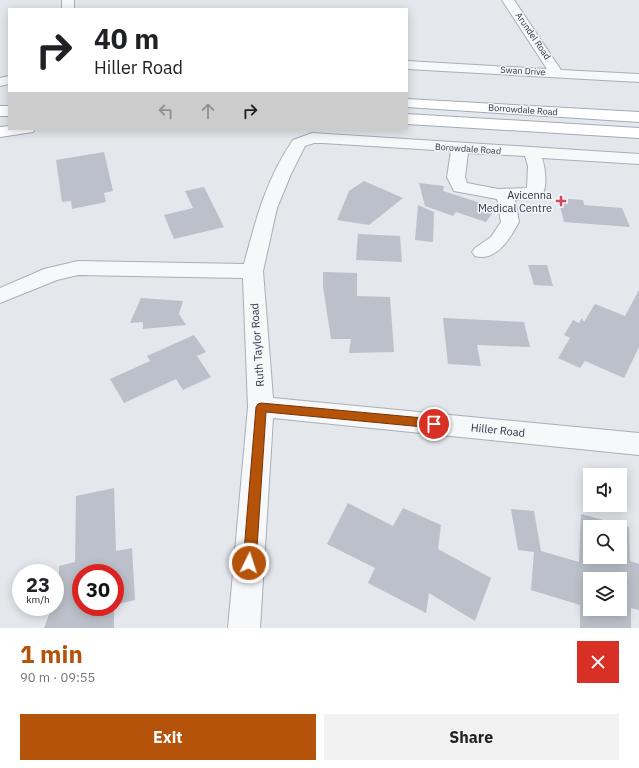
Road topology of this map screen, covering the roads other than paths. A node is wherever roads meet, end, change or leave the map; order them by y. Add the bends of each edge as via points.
1 (508, 0) edge
2 (408, 66) edge
3 (557, 73) junction
4 (639, 78) edge
5 (408, 103) edge
6 (639, 117) edge
7 (408, 119) edge
8 (17, 130) edge
9 (0, 132) edge
10 (639, 133) edge
11 (299, 143) joint
12 (460, 148) junction
13 (533, 152) junction
14 (639, 159) edge
15 (505, 194) junction
16 (482, 252) dead end
17 (254, 271) junction
18 (0, 296) edge
19 (261, 407) junction
20 (639, 444) edge
21 (244, 628) edge

1 - 3 street, Arundel Road
2 - 3 street, Swan Drive
3 - 4 street, Swan Drive
5 - 6 main road, Borrowdale Road
7 - 10 main road, Borrowdale Road
8 - 9 main road
11 - 12 street, Borowdale Road via 323,138
11 - 17 street, Ruth Taylor Road via 268,208
12 - 13 street, Borowdale Road
12 - 15 street via 456,177 460,187
13 - 14 street, Borowdale Road
13 - 15 street via 536,191 528,194
15 - 16 street via 510,222 498,241
17 - 18 street via 78,268 50,274
17 - 19 street, Ruth Taylor Road
19 - 20 street, Hiller Road
19 - 21 street, Ruth Taylor Road

